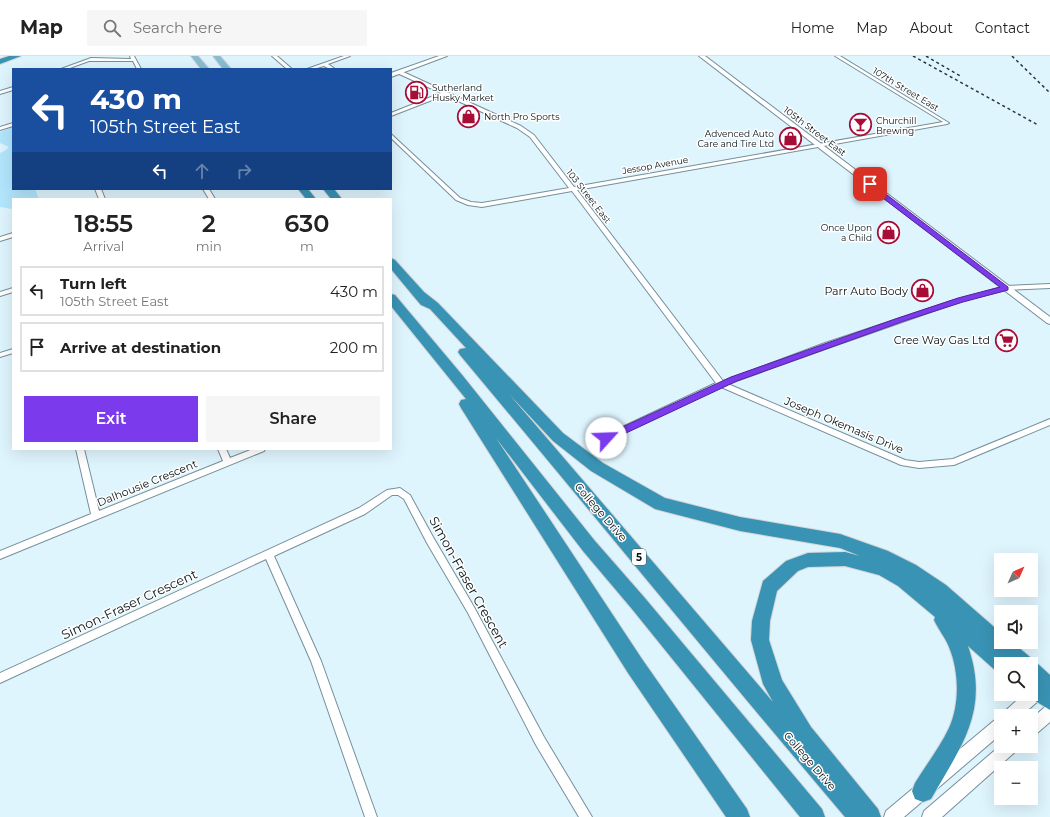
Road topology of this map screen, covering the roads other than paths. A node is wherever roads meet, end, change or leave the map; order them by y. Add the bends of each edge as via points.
1 (5, 56) edge
2 (16, 56) edge
3 (98, 56) edge
4 (194, 56) edge
5 (216, 56) edge
6 (274, 56) edge
7 (348, 56) edge
8 (444, 56) edge
9 (702, 56) edge
10 (837, 56) edge
11 (0, 58) edge
12 (133, 58) edge
13 (86, 60) junction
14 (0, 62) edge
15 (324, 64) junction
16 (66, 68) edge
17 (138, 68) edge
18 (204, 68) edge
19 (226, 68) edge
20 (289, 68) edge
21 (312, 68) edge
22 (331, 68) edge
23 (399, 72) junction
24 (392, 75) edge
25 (12, 88) edge
26 (0, 93) edge
27 (445, 93) junction
28 (392, 115) edge
29 (947, 123) joint
30 (12, 124) edge
31 (0, 129) edge
32 (392, 136) edge
33 (819, 145) junction
34 (572, 189) junction
35 (304, 190) edge
36 (329, 190) edge
37 (310, 198) edge
38 (336, 198) edge
39 (12, 235) edge
40 (0, 239) edge
41 (392, 263) edge
42 (1050, 286) edge
43 (1006, 288) junction
44 (12, 290) edge
45 (0, 294) edge
46 (419, 295) junction
47 (392, 299) edge
48 (1050, 321) edge
49 (424, 340) junction
50 (12, 351) edge
51 (0, 355) edge
52 (721, 384) junction
53 (1050, 422) edge
54 (606, 438) dead end
55 (80, 450) edge
56 (222, 450) edge
57 (258, 450) edge
58 (228, 462) junction
59 (96, 516) junction
60 (0, 555) edge
61 (269, 555) junction
62 (924, 596) junction
63 (995, 657) edge
64 (1015, 657) edge
65 (0, 678) edge
66 (1038, 681) edge
67 (1044, 690) edge
68 (1019, 709) edge
69 (1050, 712) edge
70 (1038, 723) edge
71 (994, 730) edge
72 (1003, 753) edge
73 (721, 790) junction
74 (917, 796) junction
75 (371, 817) edge
76 (586, 817) edge
77 (727, 817) edge
78 (739, 817) edge
79 (814, 817) edge
80 (859, 817) edge
81 (870, 817) edge
82 (892, 817) edge
83 (930, 817) edge

1 - 11 highway
2 - 14 highway
3 - 13 street
4 - 18 main road
5 - 19 main road
6 - 20 street
7 - 15 street
8 - 23 main road
9 - 33 street, 105th Street East
10 - 29 street, 107th Street East
12 - 13 street
12 - 17 street
13 - 16 street
15 - 21 street
15 - 22 street
23 - 24 main road
23 - 27 street, 103 Street East
25 - 26 street
27 - 28 street
27 - 34 street, 103 Street East via 519,127 532,136
29 - 33 street, Jessop Avenue
30 - 31 street
32 - 34 street, Jessop Avenue via 458,199 470,204 482,205
33 - 34 street, Jessop Avenue
33 - 43 street, 105th Street East
34 - 52 street, 103 Street East
35 - 37 highway
36 - 38 highway
39 - 40 street
41 - 46 highway, College Drive / 5
42 - 43 street
43 - 48 street, 105th Street East
43 - 52 street via 960,300 828,344
44 - 45 street
46 - 64 highway via 434,306 558,438 597,467 661,504 740,524 840,541 882,556 910,570 940,591
46 - 80 highway, College Drive / 5 via 740,679
47 - 49 highway
49 - 73 highway via 635,666
49 - 79 highway via 458,379 589,546
50 - 51 street
52 - 53 street, Joseph Okemasis Drive via 904,463 919,465 954,462
52 - 54 street
55 - 59 street, Dalhousie Crescent
56 - 58 street
57 - 58 street, Dalhousie Crescent
58 - 59 street, Dalhousie Crescent
59 - 60 street, Dalhousie Crescent
61 - 65 street, Simon-Fraser Crescent
61 - 75 street via 316,661
61 - 76 street, Simon-Fraser Crescent via 362,511 390,492 404,493 471,610 540,741
62 - 63 highway
62 - 74 highway via 953,632 962,651 966,670 966,701 957,732
62 - 81 highway via 883,569 845,559 808,560 792,566 769,587 761,620 760,640 773,684 804,734
66 - 67 highway
67 - 68 main road
69 - 70 main road
71 - 74 main road
72 - 83 main road
73 - 77 highway
73 - 78 highway
74 - 82 main road

